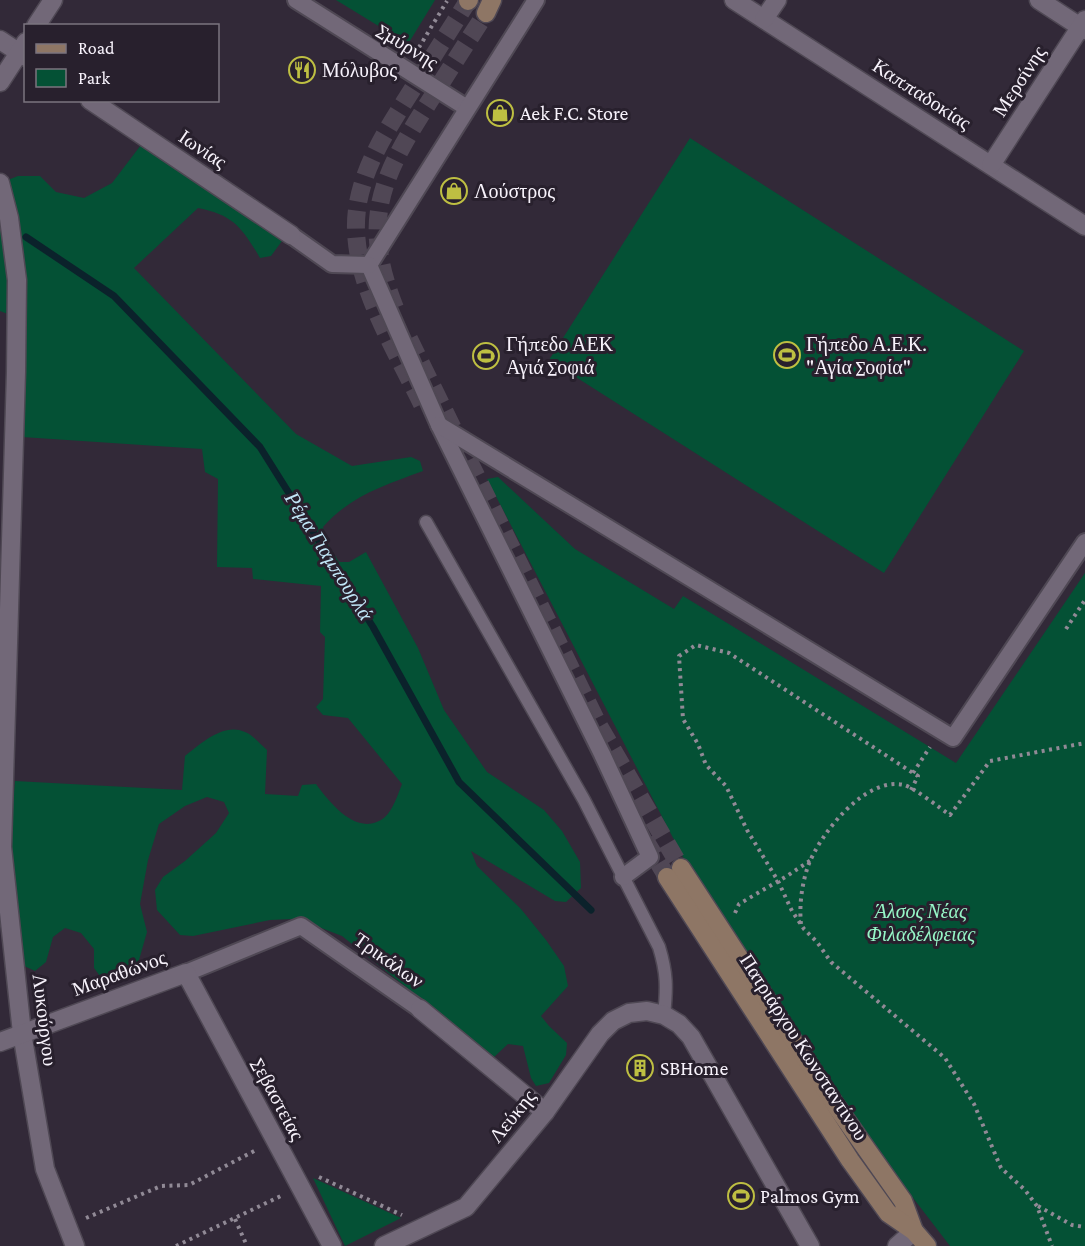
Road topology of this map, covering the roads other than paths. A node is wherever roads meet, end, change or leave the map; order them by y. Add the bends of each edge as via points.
1 (53, 0) edge
2 (296, 0) edge
3 (536, 0) edge
4 (734, 0) edge
5 (777, 0) edge
6 (1039, 0) edge
7 (764, 19) junction
8 (37, 24) edge
9 (1084, 26) edge
10 (0, 40) edge
11 (23, 50) edge
12 (0, 82) edge
13 (93, 102) edge
14 (467, 108) junction
15 (991, 165) junction
16 (0, 183) edge
17 (1085, 226) edge
18 (291, 235) joint
19 (369, 265) junction
20 (439, 425) junction
21 (426, 522) dead end
22 (1085, 542) edge
23 (5, 621) edge
24 (1, 847) edge
25 (674, 873) tunnel mouth
26 (623, 877) junction
27 (186, 973) junction
28 (420, 1009) joint
29 (664, 1015) junction
30 (22, 1033) junction
31 (0, 1042) edge
32 (545, 1112) junction
33 (914, 1231) junction
34 (75, 1246) edge
35 (332, 1246) edge
36 (384, 1246) edge
37 (810, 1246) edge
38 (897, 1246) edge
39 (927, 1246) edge

1 - 8 street
2 - 14 street, Σμύρνης
3 - 14 street
4 - 7 street, Καππαδοκίας
5 - 7 street
6 - 9 street
7 - 15 street, Καππαδοκίας
9 - 15 street, Μερσίνης
10 - 11 street
11 - 12 street
13 - 18 street, Ιωνίας
14 - 19 street
15 - 17 street, Καππαδοκίας
16 - 23 street, Λυκούργου via 16,264 16,372
18 - 19 street via 332,264
19 - 20 street
20 - 22 street via 953,738
20 - 26 street via 650,857
21 - 26 lane via 584,800
23 - 24 street, Λυκούργου
24 - 30 street, Λυκούργου
25 - 33 main road, Πατριάρχου Κωνσταντίνου via 903,1201
26 - 29 lane via 665,967 668,986
27 - 28 street, Τρικάλων via 301,926
27 - 30 street, Μαραθώνος
27 - 35 street, Σεβαστείας
28 - 32 street, Τρικάλων
29 - 32 street, Λεύκης via 647,1011 629,1013 613,1021
29 - 37 street via 691,1037
30 - 31 street, Μαραθώνος
30 - 34 street, Λυκούργου via 45,1169
32 - 36 street, Λεύκης via 466,1207
33 - 38 street
33 - 39 main road, Πατριάρχου Κωνσταντίνου

